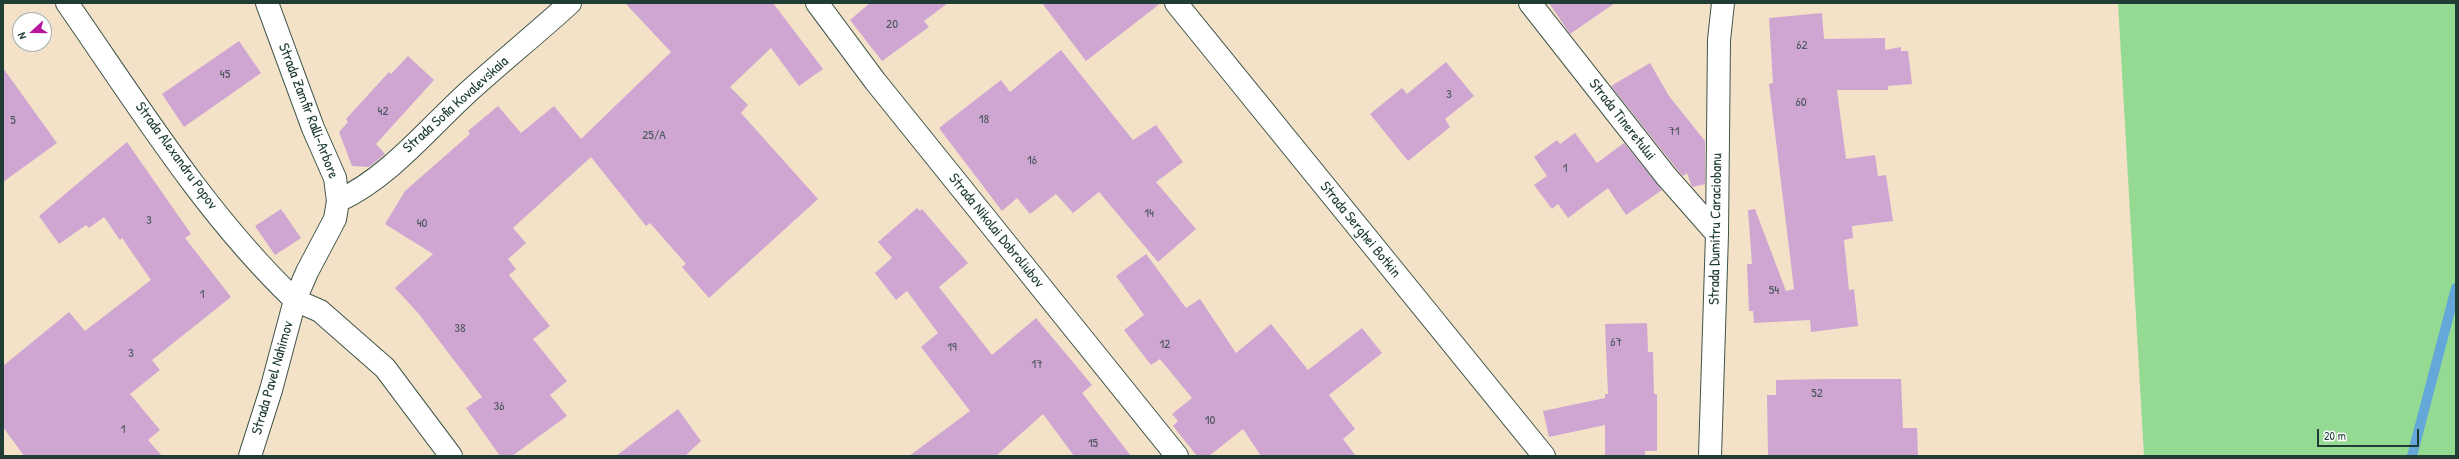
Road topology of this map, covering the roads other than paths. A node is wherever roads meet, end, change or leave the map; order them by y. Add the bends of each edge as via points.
1 (67, 3) edge
2 (267, 3) edge
3 (570, 3) edge
4 (817, 3) edge
5 (1176, 3) edge
6 (1530, 3) edge
7 (1723, 3) edge
8 (338, 201) junction
9 (1717, 234) junction
10 (295, 300) junction
11 (250, 456) edge
12 (451, 456) edge
13 (1177, 456) edge
14 (1544, 456) edge
15 (1710, 456) edge

1 - 10 street, Strada Alexandru Popov via 190,178 264,270
2 - 8 street, Strada Zamfir Ralli-Arbore via 313,128 335,178
3 - 8 street, Strada Sofia Kovalevskaia via 378,176 360,191
4 - 13 street, Strada Nikolai Dobroliubov via 880,87
5 - 14 street, Strada Serghei Botkin
6 - 9 street, Strada Tineretului via 1666,176
7 - 9 street, Strada Dumitru Caraciobanu via 1719,40
8 - 10 street, Strada Zamfir Ralli-Arbore via 335,219
9 - 15 street, Strada Dumitru Caraciobanu
10 - 11 street, Strada Pavel Nahimov
10 - 12 street via 320,311 385,368

